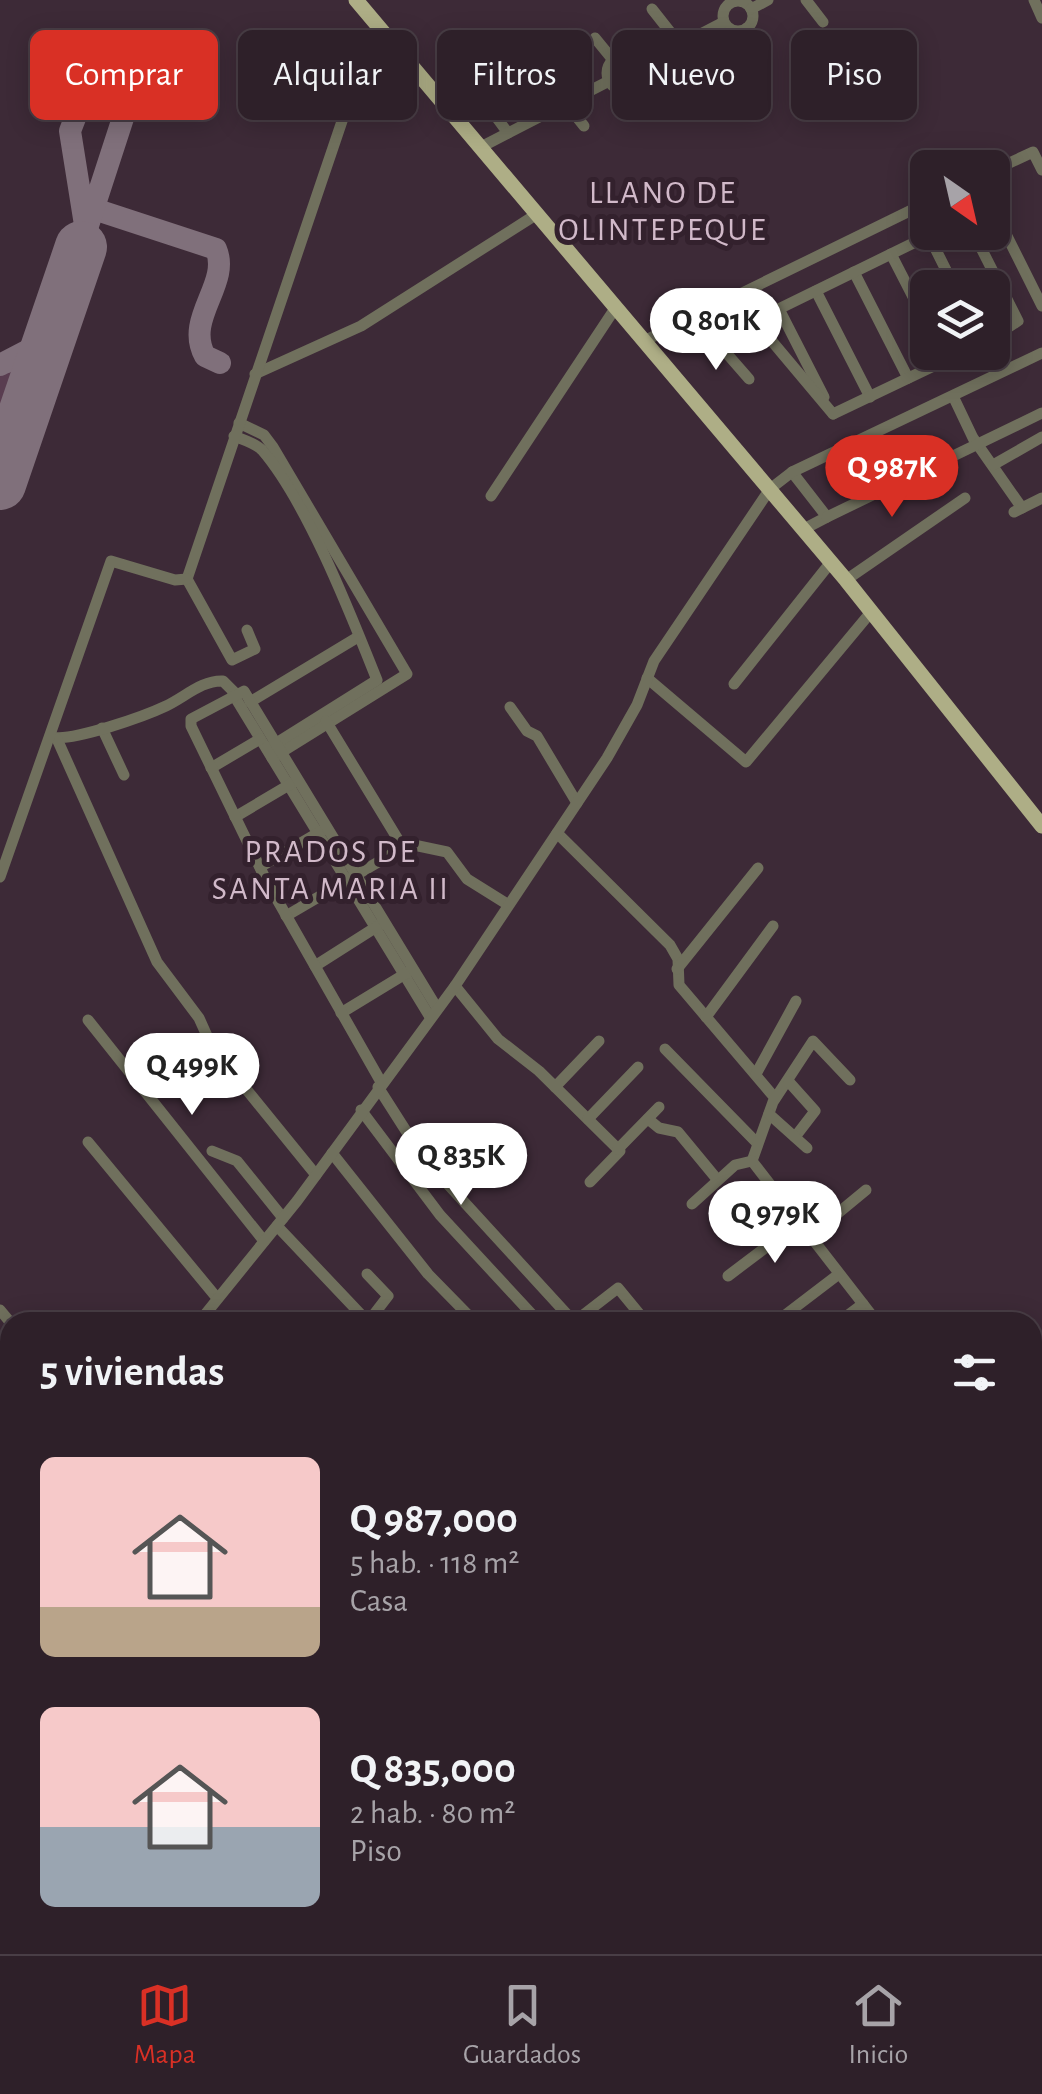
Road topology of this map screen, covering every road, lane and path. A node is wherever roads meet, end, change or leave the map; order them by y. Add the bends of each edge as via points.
1 (356, 0) edge
2 (768, 0) edge
3 (806, 0) edge
4 (1034, 0) edge
5 (727, 2) edge
6 (752, 8) junction
7 (652, 10) dead end
8 (1042, 18) edge
9 (724, 22) junction
10 (824, 22) dead end
11 (748, 28) joint
12 (382, 30) edge
13 (668, 30) edge
14 (709, 30) edge
15 (595, 38) dead end
16 (612, 60) joint
17 (417, 71) edge
18 (609, 82) junction
19 (612, 84) edge
20 (592, 90) edge
21 (342, 120) edge
22 (499, 120) edge
23 (532, 120) edge
24 (579, 120) edge
25 (584, 126) dead end
26 (508, 132) junction
27 (481, 146) junction
28 (1010, 163) edge
29 (1042, 170) edge
30 (910, 211) edge
31 (537, 214) junction
32 (1010, 242) edge
33 (910, 245) edge
34 (891, 254) junction
35 (854, 272) junction
36 (816, 290) junction
37 (910, 291) edge
38 (1010, 306) edge
39 (1042, 306) edge
40 (616, 308) junction
41 (778, 309) junction
42 (755, 321) junction
43 (1010, 327) edge
44 (644, 340) junction
45 (1042, 353) edge
46 (921, 370) edge
47 (255, 374) junction
48 (908, 378) junction
49 (749, 379) dead end
50 (870, 396) junction
51 (953, 396) junction
52 (833, 414) junction
53 (1039, 415) edge
54 (236, 430) junction
55 (1042, 433) edge
56 (977, 443) junction
57 (993, 465) junction
58 (792, 472) junction
59 (770, 489) junction
60 (490, 496) dead end
61 (965, 498) dead end
62 (1042, 498) edge
63 (827, 517) junction
64 (804, 529) junction
65 (326, 549) junction
66 (831, 562) junction
67 (187, 579) junction
68 (846, 580) junction
69 (871, 612) junction
70 (247, 630) dead end
71 (358, 637) junction
72 (647, 678) junction
73 (734, 684) dead end
74 (237, 692) junction
75 (250, 702) junction
76 (510, 706) dead end
77 (326, 720) junction
78 (102, 728) junction
79 (52, 737) junction
80 (271, 749) junction
81 (211, 768) junction
82 (124, 775) dead end
83 (293, 782) junction
84 (577, 803) junction
85 (235, 817) junction
86 (1042, 826) edge
87 (322, 831) junction
88 (557, 833) junction
89 (402, 846) junction
90 (260, 868) junction
91 (758, 868) dead end
92 (0, 877) edge
93 (351, 877) junction
94 (506, 904) junction
95 (286, 916) junction
96 (380, 924) junction
97 (773, 926) dead end
98 (315, 966) junction
99 (677, 969) junction
100 (409, 972) junction
101 (455, 986) junction
102 (796, 1002) dead end
103 (434, 1012) junction
104 (342, 1013) junction
105 (706, 1017) junction
106 (88, 1020) dead end
107 (600, 1040) dead end
108 (664, 1049) dead end
109 (638, 1067) dead end
110 (756, 1074) junction
111 (850, 1080) dead end
112 (789, 1082) junction
113 (379, 1084) junction
114 (555, 1087) junction
115 (775, 1098) junction
116 (659, 1108) dead end
117 (362, 1110) junction
118 (768, 1114) junction
119 (588, 1119) junction
120 (648, 1119) junction
121 (795, 1137) junction
122 (88, 1142) dead end
123 (756, 1142) junction
124 (808, 1148) dead end
125 (618, 1149) junction
126 (212, 1150) dead end
127 (332, 1153) junction
128 (752, 1161) junction
129 (316, 1175) junction
130 (716, 1178) junction
131 (590, 1182) dead end
132 (866, 1190) dead end
133 (692, 1204) dead end
134 (280, 1222) junction
135 (798, 1223) junction
136 (809, 1237) junction
137 (264, 1241) junction
138 (367, 1274) dead end
139 (839, 1274) junction
140 (728, 1276) dead end
141 (217, 1298) junction
142 (863, 1304) junction
143 (206, 1312) edge
144 (357, 1312) edge
145 (374, 1312) edge
146 (465, 1312) edge
147 (530, 1312) edge
148 (565, 1312) edge
149 (587, 1312) edge
150 (638, 1312) edge
151 (789, 1312) edge
152 (852, 1312) edge
153 (869, 1312) edge

1 - 12 main road
2 - 6 street
3 - 10 street
4 - 8 street
5 - 6 street
5 - 9 street
6 - 11 street
7 - 13 street
9 - 11 street via 734,30
9 - 14 street
15 - 16 street
16 - 18 street
17 - 27 main road
18 - 19 street
18 - 20 street
21 - 47 street
22 - 26 street
23 - 26 street
24 - 25 street
26 - 27 street
27 - 31 main road
28 - 29 street via 1033,152
30 - 44 street
31 - 40 main road
31 - 47 street via 362,326
32 - 39 street
33 - 34 street
34 - 35 street
34 - 37 street
35 - 36 street
35 - 48 street
36 - 41 street
36 - 50 street
38 - 43 street via 1018,322
40 - 44 main road
40 - 60 street
41 - 42 street
41 - 52 street
42 - 49 street via 715,340
42 - 52 street
44 - 59 main road
45 - 51 street
46 - 48 street
47 - 54 street
48 - 50 street
50 - 52 street
51 - 56 street
51 - 58 street
53 - 55 street
53 - 56 street
54 - 65 street via 262,450
54 - 67 street
55 - 57 street
56 - 57 street
56 - 63 street
57 - 62 street via 1018,510
58 - 59 street
58 - 63 street
59 - 64 main road
59 - 72 street
61 - 68 street
63 - 64 street
64 - 66 main road
65 - 71 street
65 - 77 street via 407,674
66 - 68 main road
66 - 73 street
67 - 70 street via 232,660 255,649
67 - 79 street via 111,561
68 - 69 main road
69 - 72 street via 746,762
69 - 86 main road
71 - 75 street
71 - 77 street via 377,682
72 - 84 street via 620,738
74 - 75 street
74 - 78 street via 210,682 162,708
74 - 80 street
74 - 81 street via 190,722
75 - 80 street
76 - 84 street via 537,736
77 - 80 street
77 - 89 street
78 - 79 street
78 - 82 street
79 - 92 street
79 - 129 street via 157,962 212,1047
80 - 81 street
80 - 83 street
81 - 85 street
83 - 85 street
83 - 87 street
84 - 88 street
85 - 90 street
87 - 90 street
87 - 93 street
88 - 94 street
88 - 99 street via 670,945
89 - 93 street
89 - 94 street via 447,852 467,878
90 - 95 street
91 - 99 street
93 - 95 street
93 - 96 street
94 - 101 street
95 - 98 street
96 - 98 street
96 - 100 street
97 - 105 street
98 - 104 street
99 - 105 street via 679,985
100 - 103 street
100 - 104 street
101 - 103 street
101 - 114 street via 498,1038
102 - 110 street
103 - 113 street
104 - 113 street
105 - 110 street
106 - 137 street
107 - 114 street
108 - 123 street
109 - 119 street
110 - 115 street
111 - 112 street via 813,1041
112 - 115 street
112 - 121 street via 815,1112
113 - 117 street
113 - 148 street via 424,1159
114 - 119 street
115 - 118 street
116 - 120 street
117 - 127 street
117 - 147 street via 440,1216
118 - 121 street
118 - 123 street
119 - 125 street
120 - 125 street
120 - 130 street via 678,1132
121 - 124 street
122 - 141 street
123 - 128 street
125 - 131 street via 618,1158
126 - 134 street via 237,1162
127 - 129 street
127 - 146 street
128 - 130 street
128 - 135 street
129 - 134 street
130 - 133 street
132 - 136 street
134 - 137 street
134 - 144 street
135 - 136 street
135 - 140 street
136 - 139 street
137 - 141 street
138 - 145 street via 388,1296
139 - 142 street
139 - 151 street
141 - 143 street
142 - 152 street
142 - 153 street
149 - 150 street via 618,1288

